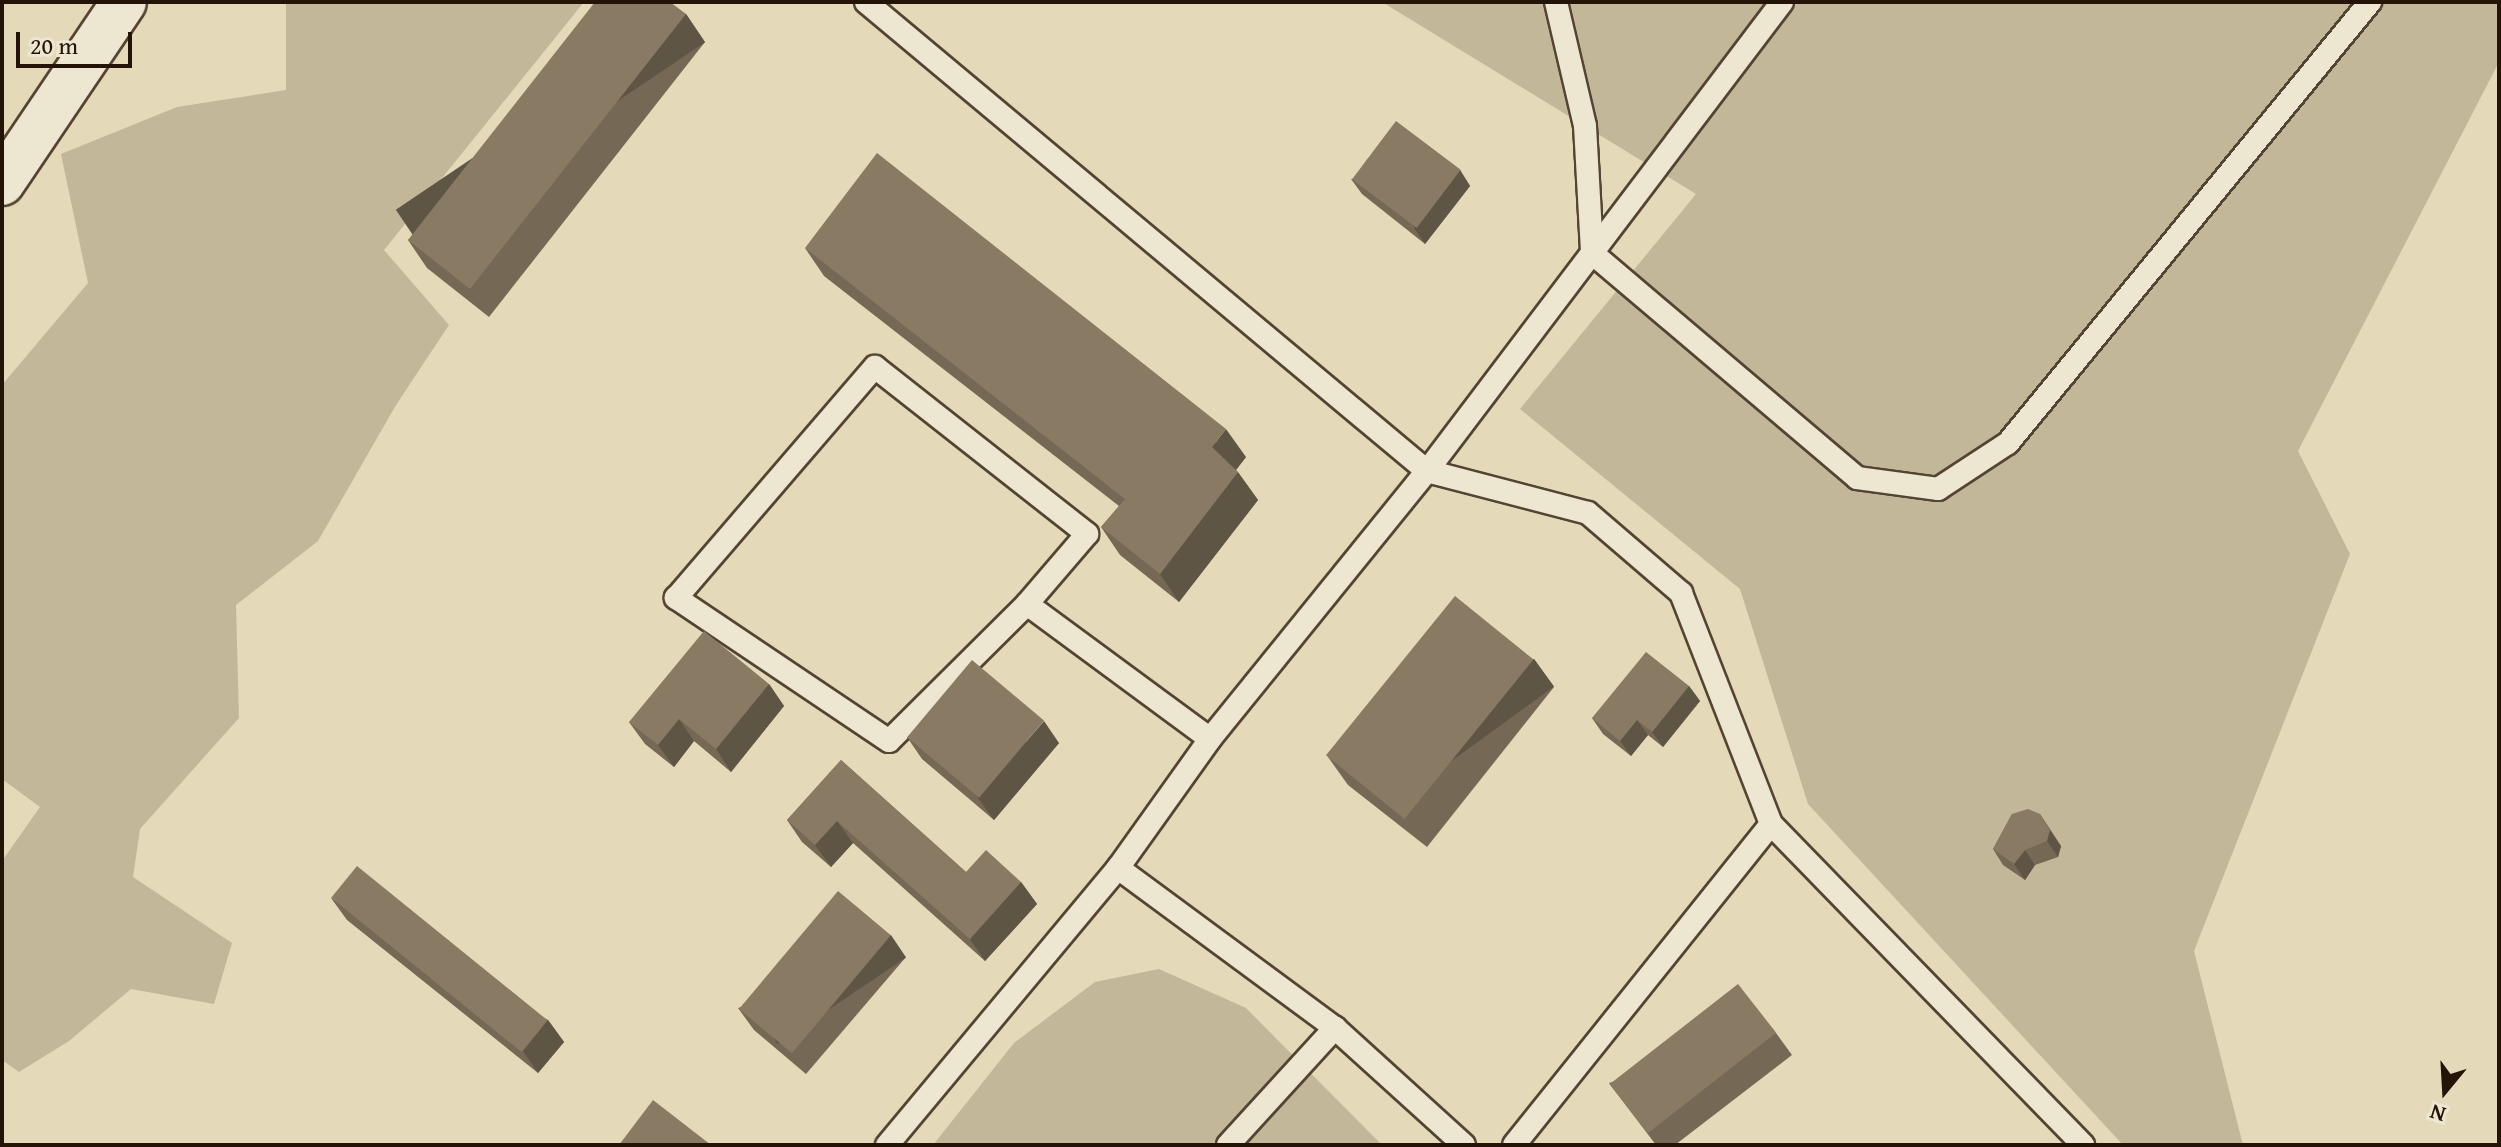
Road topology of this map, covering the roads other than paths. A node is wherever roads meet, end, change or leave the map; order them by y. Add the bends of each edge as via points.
1 (124, 2) edge
2 (1556, 2) edge
3 (1782, 2) edge
4 (2370, 2) edge
5 (871, 3) edge
6 (2, 183) edge
7 (1592, 253) junction
8 (1427, 471) junction
9 (1027, 604) junction
10 (1210, 739) junction
11 (1771, 824) junction
12 (1118, 868) junction
13 (1335, 1028) junction
14 (887, 1145) edge
15 (1228, 1145) edge
16 (1464, 1145) edge
17 (1514, 1145) edge
18 (2083, 1145) edge

1 - 6 street
2 - 7 lane via 1585,126
3 - 7 lane
4 - 7 lane via 2008,443 1938,489 1857,478
5 - 8 lane
7 - 8 lane
8 - 10 lane
8 - 11 lane via 1588,513 1681,593
9 - 9 lane via 1087,534 875,367 676,598 889,741
9 - 10 lane
10 - 12 lane
11 - 17 lane
11 - 18 lane
12 - 13 lane
12 - 14 lane
13 - 15 lane
13 - 16 lane

